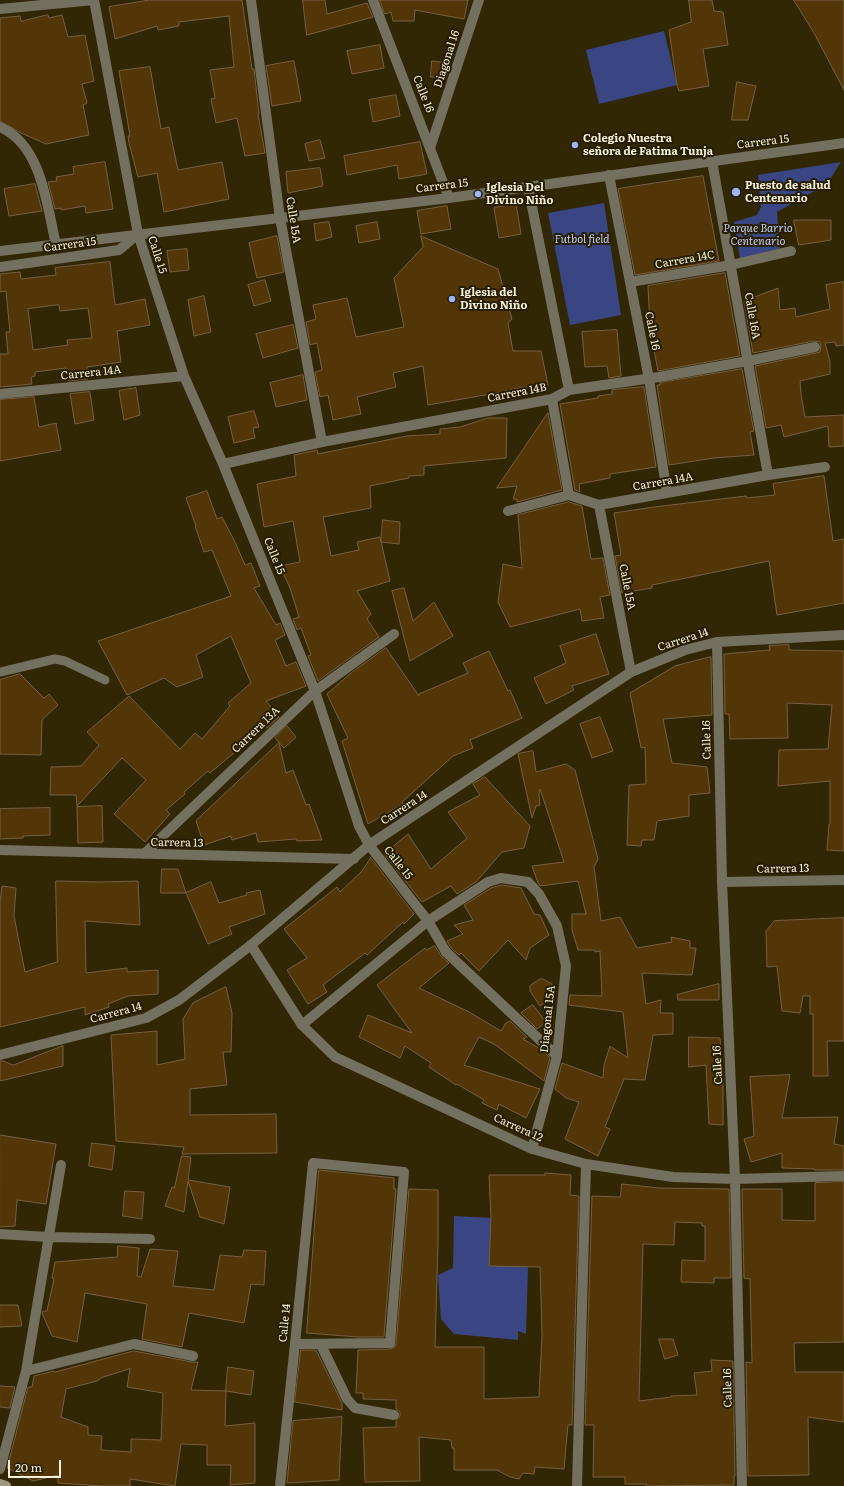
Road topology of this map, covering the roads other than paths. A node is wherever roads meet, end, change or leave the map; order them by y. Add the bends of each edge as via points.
1 (94, 0) edge
2 (251, 0) edge
3 (373, 0) edge
4 (479, 0) edge
5 (0, 9) edge
6 (5, 129) edge
7 (844, 144) edge
8 (430, 148) junction
9 (712, 161) junction
10 (608, 175) junction
11 (528, 187) junction
12 (449, 198) junction
13 (280, 218) junction
14 (138, 234) junction
15 (56, 244) junction
16 (0, 251) edge
17 (791, 251) dead end
18 (731, 265) junction
19 (0, 266) edge
20 (630, 282) junction
21 (815, 347) dead end
22 (748, 361) junction
23 (184, 376) junction
24 (649, 378) junction
25 (569, 390) junction
26 (0, 394) edge
27 (552, 399) junction
28 (322, 442) junction
29 (223, 464) junction
30 (825, 467) dead end
31 (768, 475) junction
32 (667, 493) junction
33 (569, 494) junction
34 (599, 505) junction
35 (508, 511) dead end
36 (394, 634) dead end
37 (844, 635) edge
38 (717, 642) junction
39 (0, 672) edge
40 (631, 672) junction
41 (105, 680) dead end
42 (315, 691) junction
43 (369, 845) junction
44 (0, 850) edge
45 (144, 854) junction
46 (354, 859) junction
47 (844, 880) edge
48 (722, 882) junction
49 (428, 921) junction
50 (251, 945) junction
51 (302, 1025) junction
52 (0, 1055) edge
53 (557, 1056) junction
54 (532, 1149) junction
55 (586, 1164) junction
56 (61, 1165) dead end
57 (844, 1176) edge
58 (735, 1178) junction
59 (0, 1234) edge
60 (48, 1237) junction
61 (150, 1239) dead end
62 (295, 1344) junction
63 (321, 1344) junction
64 (193, 1356) dead end
65 (26, 1371) junction
66 (394, 1415) dead end
67 (0, 1469) edge
68 (0, 1484) edge
69 (6, 1486) edge
70 (280, 1486) edge
71 (577, 1486) edge
72 (742, 1486) edge

1 - 5 street
1 - 14 street, Calle 15
2 - 13 street, Calle 15A
3 - 8 street, Calle 16
4 - 8 street, Diagonal 16
6 - 15 street via 30,153 43,184
7 - 9 street, Carrera 15
8 - 12 street, Calle 16
9 - 10 street, Carrera 15
9 - 18 street, Calle 16A
10 - 11 street, Carrera 15
10 - 20 street, Calle 16
11 - 12 street, Carrera 15
11 - 25 street
12 - 13 street, Carrera 15
13 - 14 street, Carrera 15
13 - 28 street, Calle 15A
14 - 15 street, Carrera 15
14 - 19 street, Carrera 15 via 119,250
14 - 23 street, Calle 15
15 - 16 street, Carrera 15
17 - 18 street, Carrera 14C
18 - 20 street, Carrera 14C
18 - 22 street, Calle 16A
20 - 24 street, Calle 16
21 - 22 street, Carrera 14B
22 - 24 street, Carrera 14B
22 - 31 street, Calle 16A
23 - 26 street, Carrera 14A
23 - 29 street, Calle 15
24 - 25 street, Carrera 14B
24 - 32 street, Calle 16
25 - 27 street, Carrera 14B
27 - 28 street, Carrera 14B
27 - 33 street
28 - 29 street, Carrera 14B
29 - 42 street, Calle 15
30 - 31 street, Carrera 14A
31 - 32 street, Carrera 14A
32 - 34 street, Carrera 14A
33 - 34 street
33 - 35 street
34 - 40 street, Calle 15A
36 - 42 street, Carrera 13A
37 - 38 street, Carrera 14
38 - 40 street, Carrera 14 via 685,650
38 - 48 street, Calle 16
39 - 41 lane via 55,659
40 - 43 street, Carrera 14
42 - 43 street, Calle 15 via 359,826
42 - 45 street, Carrera 13A
43 - 46 street, Carrera 14
43 - 49 street, Calle 15
44 - 45 street, Carrera 13
45 - 46 street, Carrera 13
46 - 50 street, Carrera 14
47 - 48 street, Carrera 13
48 - 58 street, Calle 16
49 - 51 street
49 - 53 street, Calle 15 via 446,952
49 - 53 street, Diagonal 15A via 488,882 501,878 528,882 540,894 557,926 566,966
50 - 51 street, Carrera 12
50 - 52 street, Carrera 14 via 179,1000 146,1018
51 - 54 street, Carrera 12 via 335,1057
53 - 54 street, Diagonal 15A
54 - 55 street, Carrera 12
55 - 58 street, Carrera 12 via 673,1177
55 - 71 street
56 - 60 street
57 - 58 street, Carrera 12
58 - 72 street, Calle 16
59 - 60 street
60 - 61 street
60 - 65 street
62 - 63 street
62 - 63 street, Calle 14 via 313,1163 404,1172 390,1343
62 - 70 street, Calle 14
63 - 66 street via 347,1399 356,1408
64 - 65 street via 134,1344
65 - 67 street
68 - 69 main road

